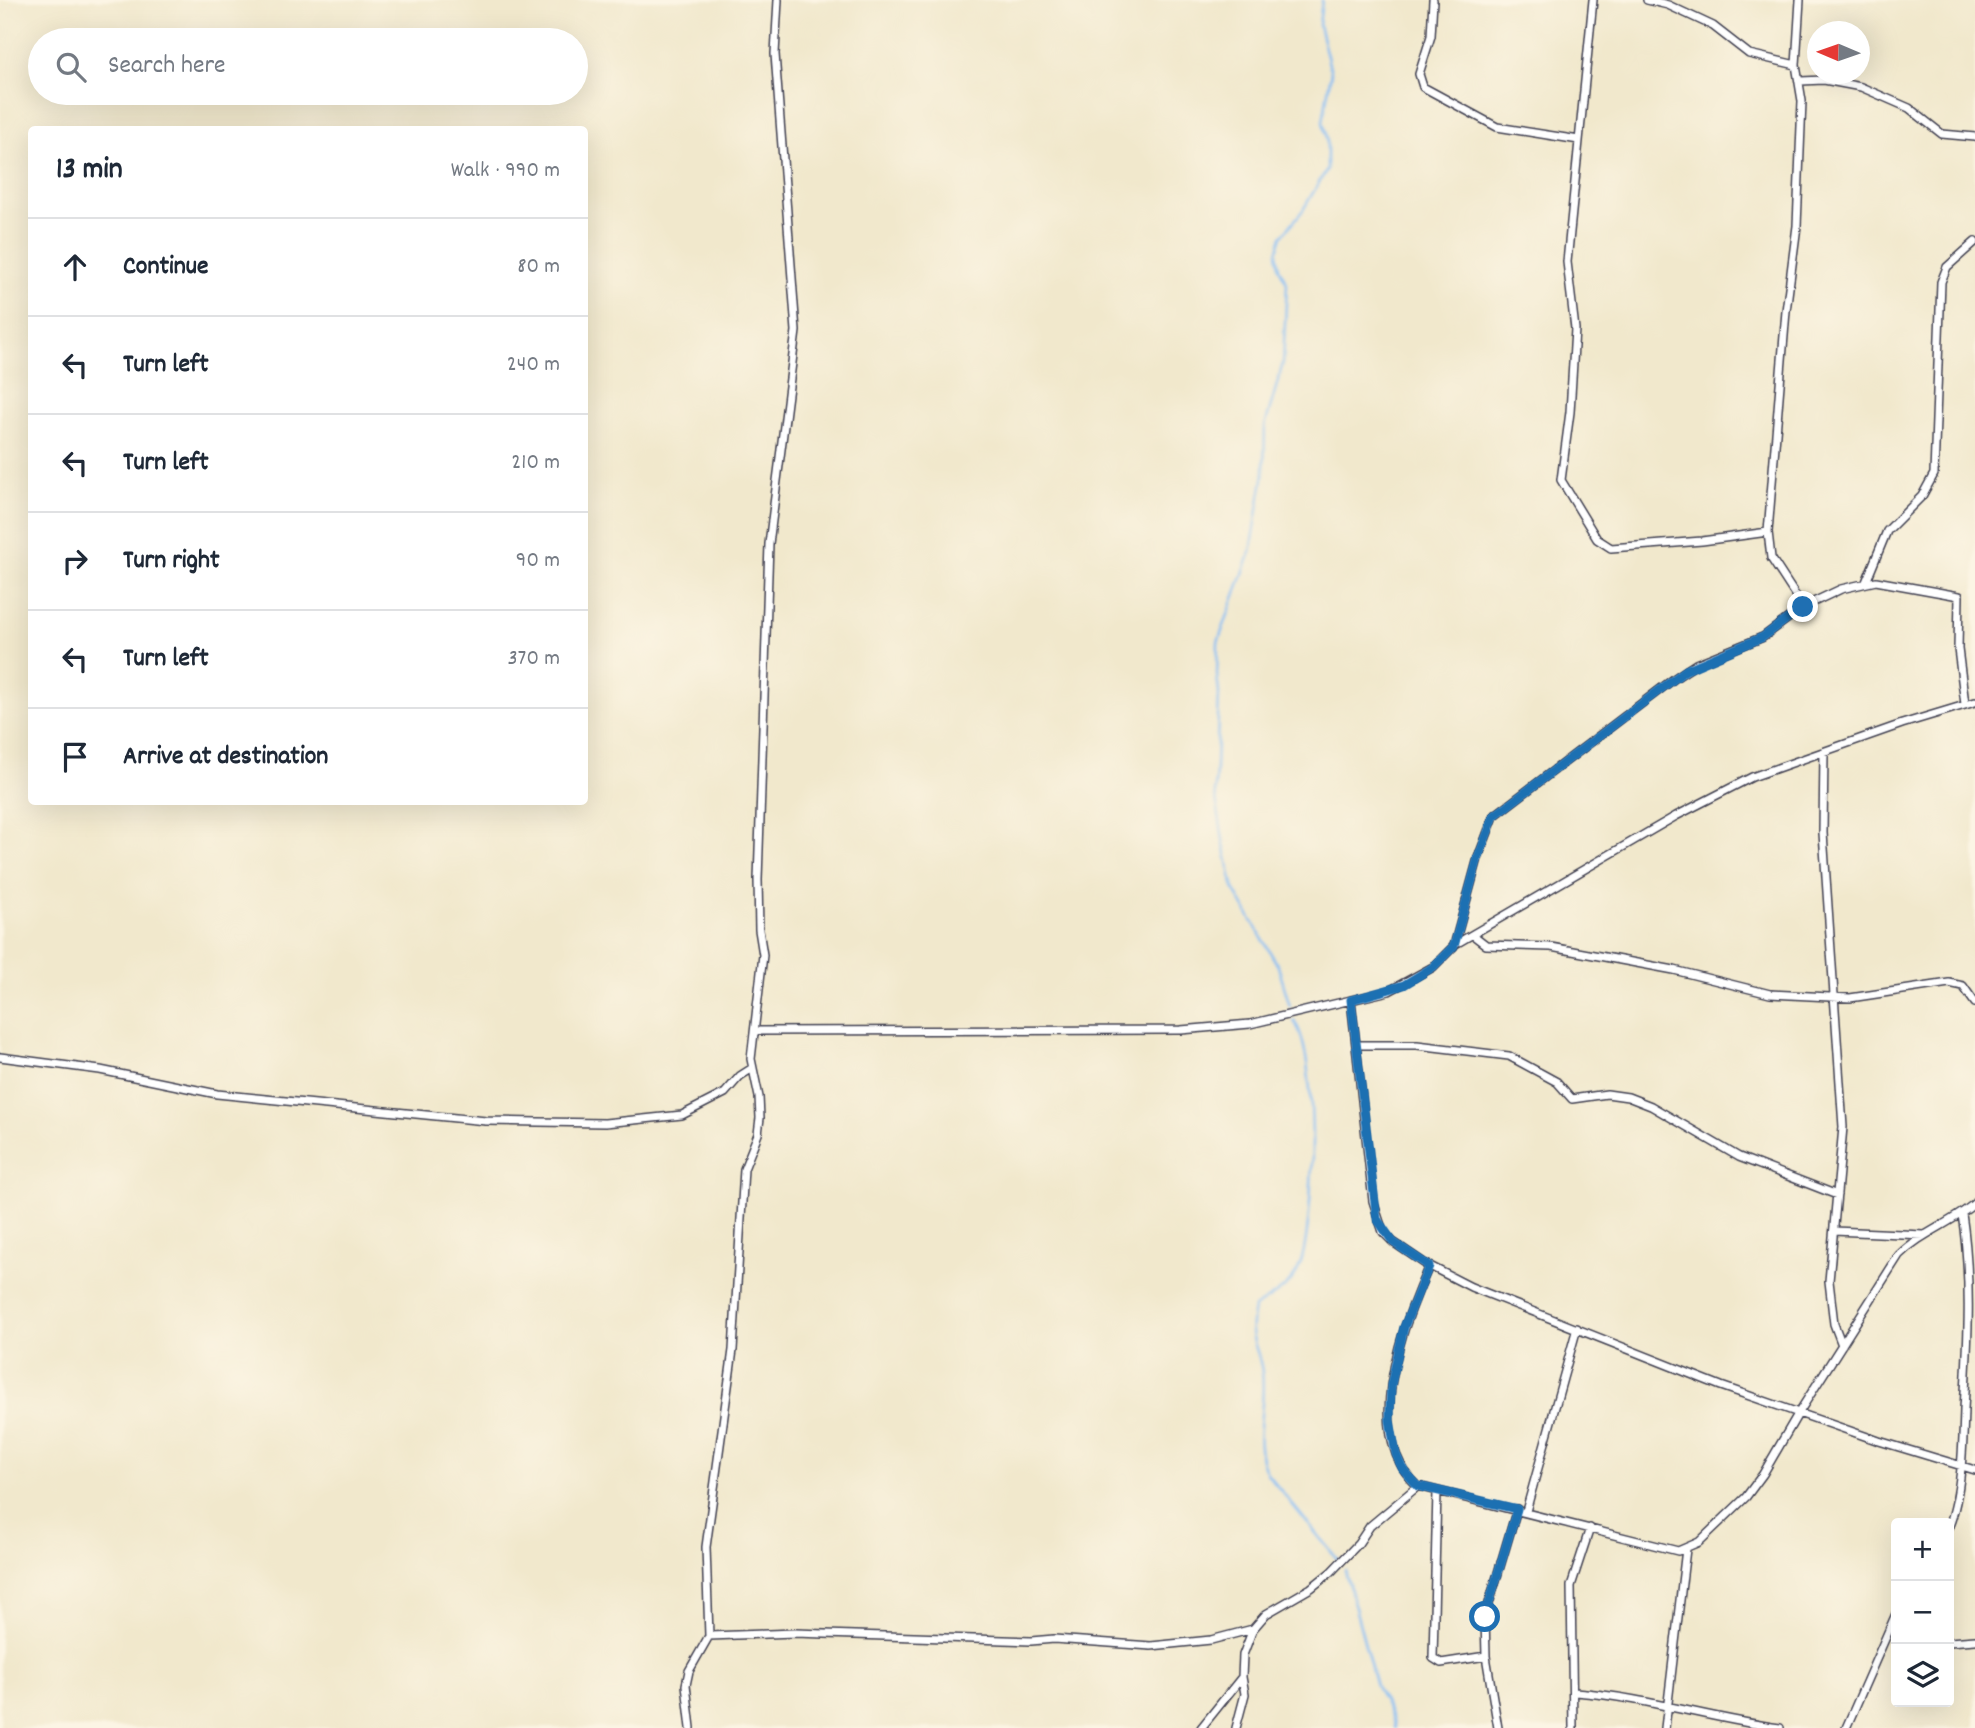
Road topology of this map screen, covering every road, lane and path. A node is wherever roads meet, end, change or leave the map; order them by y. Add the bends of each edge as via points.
1 (778, 0) edge
2 (1433, 0) edge
3 (1593, 0) edge
4 (1647, 0) edge
5 (1800, 0) edge
6 (1677, 4) edge
7 (1796, 65) junction
8 (1801, 81) junction
9 (1975, 136) edge
10 (1579, 141) junction
11 (1975, 242) edge
12 (1768, 532) junction
13 (1866, 582) junction
14 (1803, 607) junction
15 (1975, 702) edge
16 (1965, 704) junction
17 (1824, 752) junction
18 (1473, 935) junction
19 (1454, 946) junction
20 (1833, 999) junction
21 (1351, 1000) junction
22 (1975, 1003) edge
23 (755, 1031) junction
24 (1356, 1045) junction
25 (0, 1057) edge
26 (751, 1069) junction
27 (1837, 1195) junction
28 (1975, 1203) edge
29 (1962, 1214) junction
30 (1834, 1231) junction
31 (1924, 1235) junction
32 (1429, 1266) junction
33 (1577, 1328) junction
34 (1842, 1345) junction
35 (1798, 1413) junction
36 (1960, 1464) junction
37 (1975, 1470) edge
38 (1418, 1486) junction
39 (1437, 1491) junction
40 (1517, 1509) junction
41 (1526, 1511) junction
42 (1951, 1518) edge
43 (1590, 1528) junction
44 (1686, 1549) junction
45 (1891, 1626) edge
46 (1253, 1629) junction
47 (709, 1636) junction
48 (1886, 1639) junction
49 (1891, 1640) edge
50 (1975, 1640) edge
51 (1954, 1642) edge
52 (1486, 1656) junction
53 (1242, 1677) junction
54 (1575, 1692) junction
55 (1667, 1704) junction
56 (691, 1728) edge
57 (1201, 1728) edge
58 (1236, 1728) edge
59 (1499, 1728) edge
60 (1573, 1728) edge
61 (1665, 1728) edge
62 (1780, 1728) edge
63 (1846, 1728) edge

1 - 23 street via 775,54 796,331 769,544 758,880 763,955
2 - 10 street via 1431,36 1419,74 1423,87 1497,127
3 - 10 street
4 - 6 street
5 - 7 street
6 - 7 street via 1749,54
7 - 8 street
8 - 9 street via 1861,87 1909,108 1942,134
8 - 12 street via 1797,226
10 - 12 street via 1567,262 1575,329 1560,475 1563,487 1597,539 1611,548
11 - 13 street via 1947,267 1941,282 1934,474 1923,496 1887,531
12 - 14 street via 1771,558
13 - 14 street
13 - 16 street via 1959,596 1958,649
14 - 19 street via 1763,637 1686,670 1494,816
15 - 16 street
16 - 17 street
17 - 18 street via 1752,777 1702,802
17 - 20 street via 1823,833
18 - 19 street
18 - 20 street via 1491,946 1551,947 1770,994
19 - 21 street via 1433,967 1404,985
20 - 22 street via 1940,982 1963,986
20 - 27 street via 1842,1118
21 - 23 street via 1250,1024 1181,1030
21 - 24 street
23 - 26 street
24 - 27 street via 1417,1045 1509,1056 1557,1082 1573,1099 1607,1094 1628,1097 1739,1157
24 - 32 street via 1377,1219 1393,1242
25 - 26 street via 100,1070 217,1094 486,1121 538,1122 605,1123 682,1115 725,1093
26 - 47 street via 760,1118 744,1170 733,1350 706,1547
27 - 30 street
28 - 29 street
29 - 31 street
29 - 36 street via 1969,1341
30 - 31 street
30 - 34 street via 1830,1303
31 - 34 street via 1899,1255
32 - 33 street
32 - 38 street via 1404,1327 1390,1400 1396,1454
33 - 35 street
33 - 41 street
34 - 35 street
35 - 36 street
35 - 44 street via 1746,1497
36 - 37 street
36 - 42 street
38 - 39 street
38 - 46 street via 1370,1526 1331,1572 1266,1614
39 - 40 street
39 - 52 street via 1433,1658 1441,1663
40 - 41 street
40 - 52 street via 1485,1617
41 - 43 street
43 - 44 street via 1669,1549
43 - 54 street via 1571,1586
44 - 55 street
45 - 48 street
46 - 47 street via 1211,1640 1151,1646 883,1635
46 - 53 street via 1243,1655
47 - 56 street via 686,1685
48 - 49 street
48 - 63 street
50 - 51 street
52 - 59 street
53 - 57 street
53 - 58 street via 1245,1694
54 - 55 street
54 - 60 street
55 - 61 street
55 - 62 street

